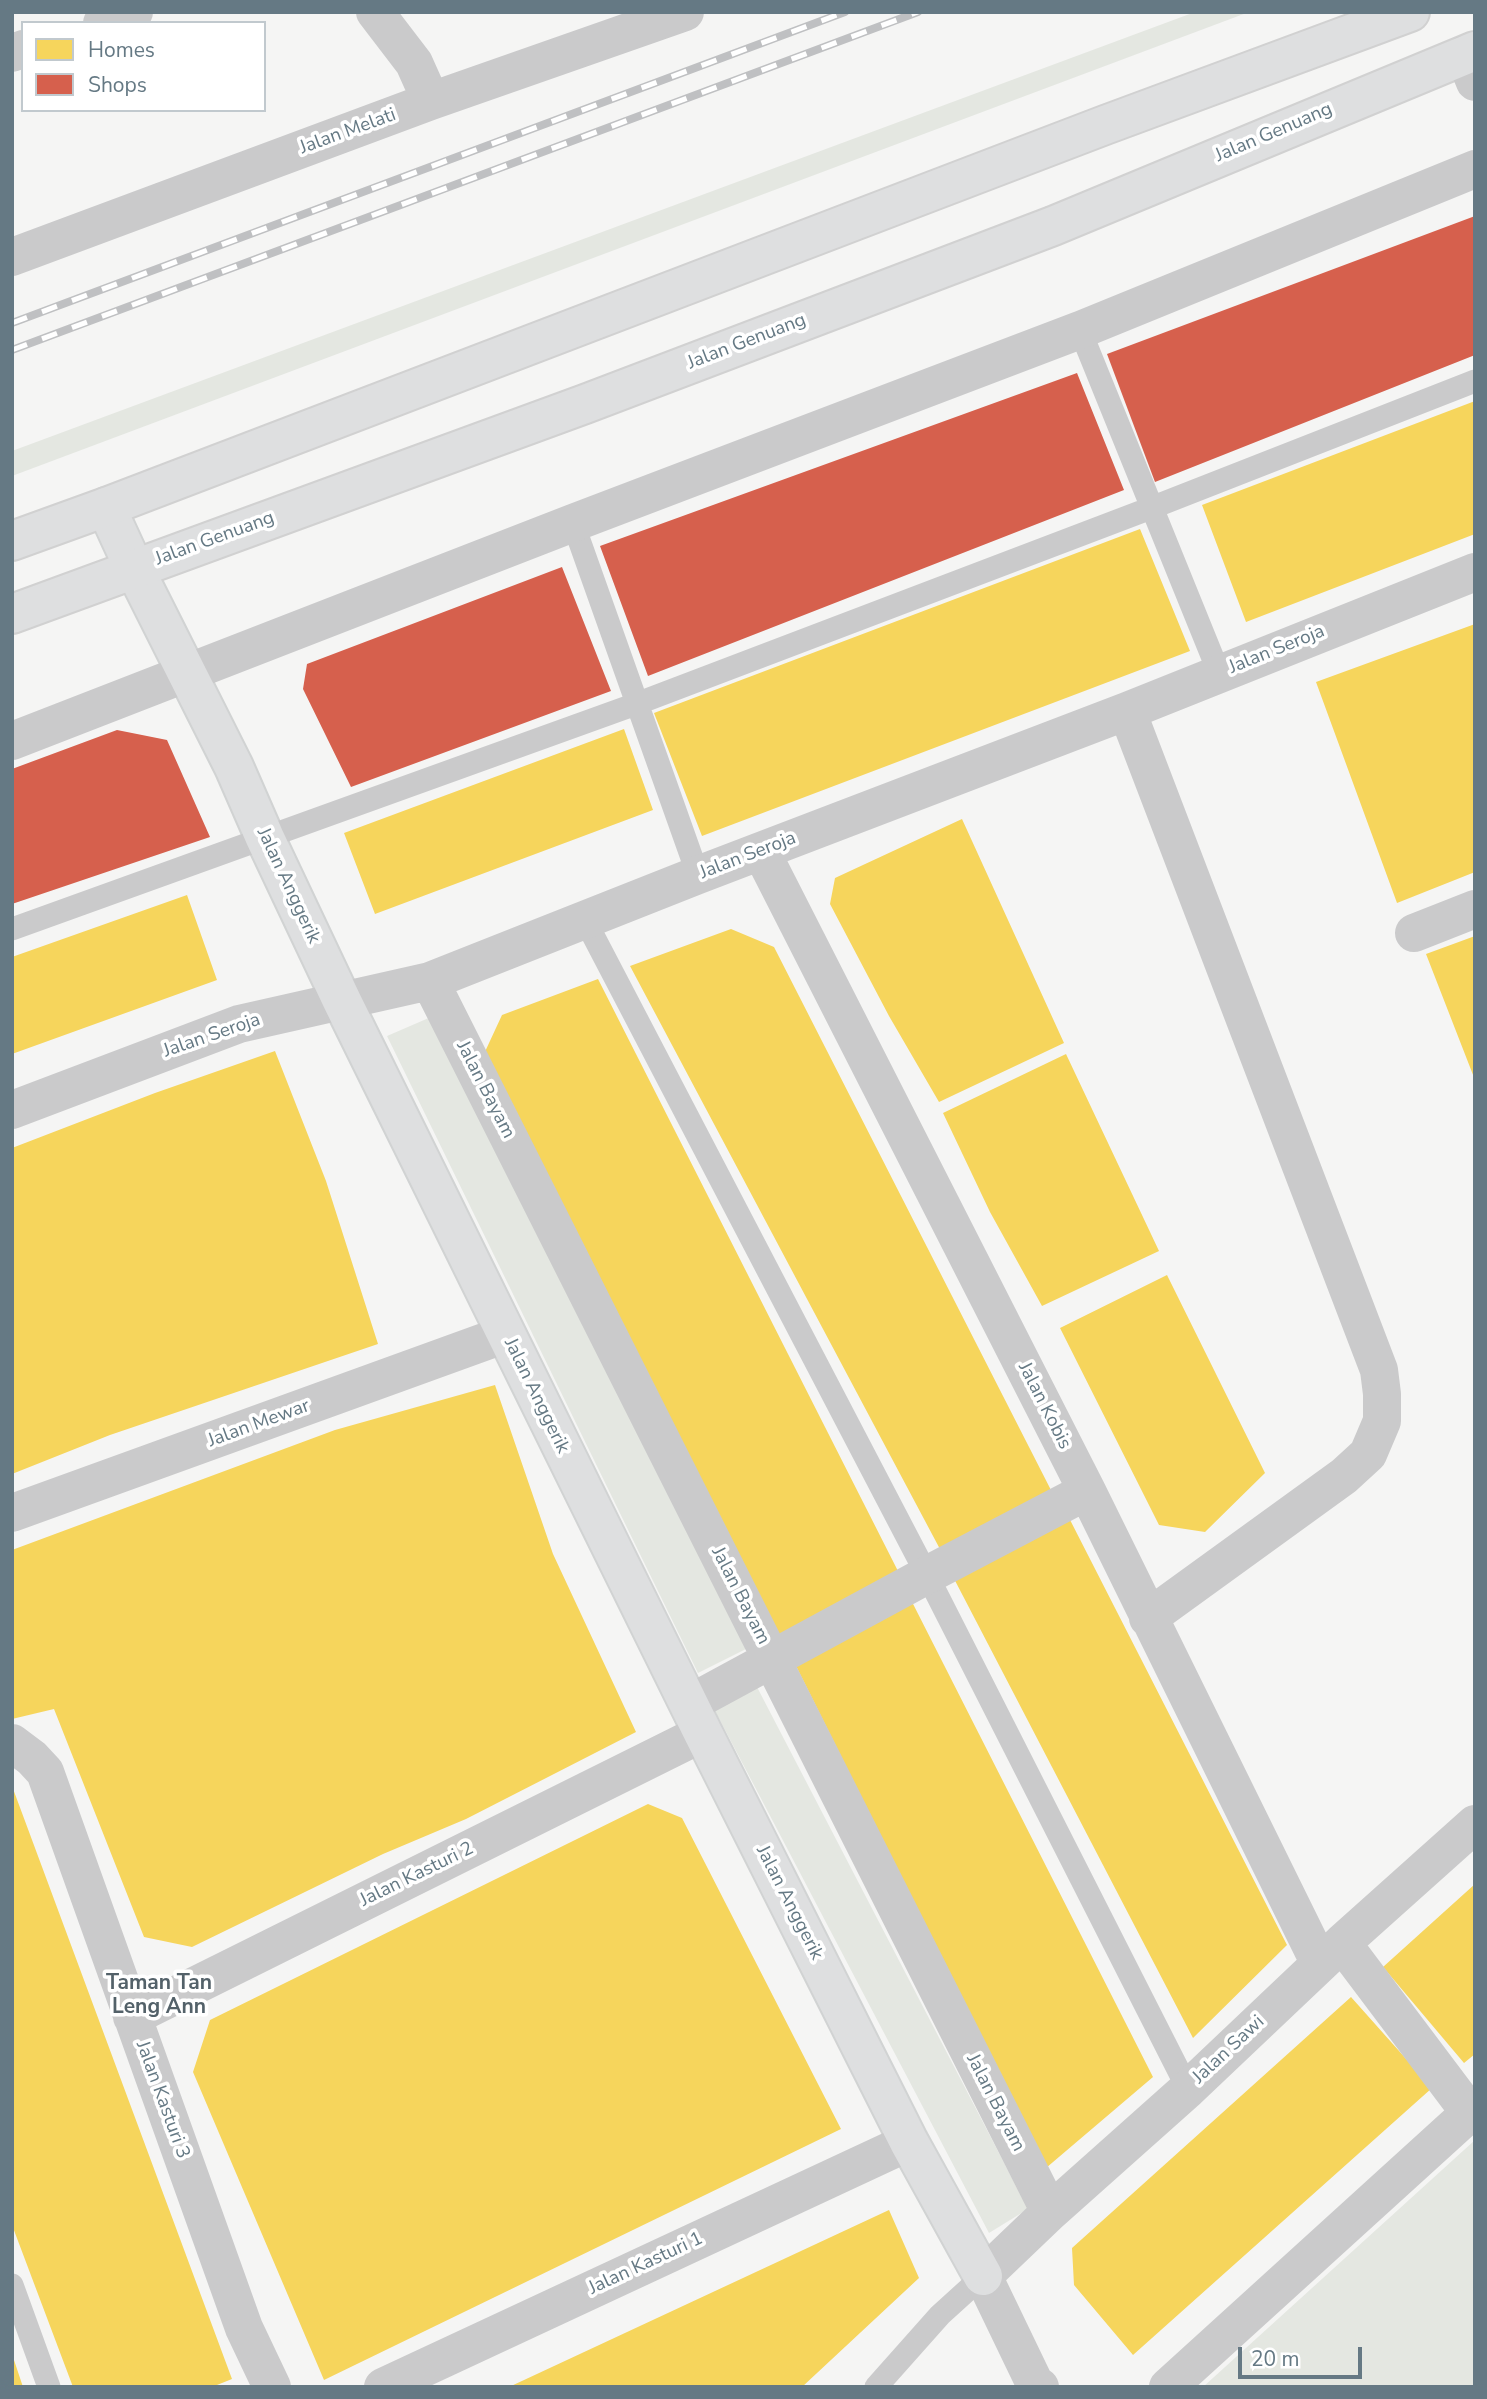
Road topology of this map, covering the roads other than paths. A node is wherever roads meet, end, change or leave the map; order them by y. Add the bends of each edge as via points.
1 (134, 12) edge
2 (375, 12) edge
3 (685, 12) edge
4 (1410, 12) edge
5 (108, 21) edge
6 (1471, 62) edge
7 (431, 101) junction
8 (1475, 169) edge
9 (12, 257) edge
10 (1080, 330) junction
11 (1475, 381) edge
12 (106, 507) junction
13 (1151, 508) junction
14 (573, 523) junction
15 (12, 541) edge
16 (134, 568) junction
17 (1475, 572) edge
18 (12, 614) edge
19 (1219, 673) junction
20 (188, 674) junction
21 (636, 704) junction
22 (1127, 710) junction
23 (12, 741) edge
24 (265, 838) junction
25 (761, 852) junction
26 (698, 875) junction
27 (1475, 909) edge
28 (585, 920) junction
29 (12, 929) edge
30 (1414, 933) dead end
31 (430, 981) junction
32 (342, 1001) junction
33 (12, 1110) edge
34 (506, 1334) junction
35 (1087, 1491) junction
36 (12, 1514) edge
37 (927, 1575) junction
38 (1148, 1618) junction
39 (772, 1659) junction
40 (696, 1719) junction
41 (12, 1743) edge
42 (1475, 1824) edge
43 (1331, 1954) junction
44 (132, 2017) junction
45 (1188, 2089) junction
46 (1472, 2110) edge
47 (909, 2142) junction
48 (1050, 2212) junction
49 (983, 2276) junction
50 (12, 2285) edge
51 (49, 2387) edge
52 (272, 2387) edge
53 (383, 2387) edge
54 (876, 2387) edge
55 (1040, 2387) edge
56 (1168, 2387) edge

1 - 5 street
2 - 7 street via 414,63
3 - 7 street, Jalan Melati
4 - 12 main road
6 - 16 main road, Jalan Genuang via 585,404
7 - 9 street, Jalan Melati
8 - 10 street
10 - 13 lane
10 - 14 street
11 - 13 lane
12 - 15 main road
12 - 16 main road, Jalan Anggerik
13 - 19 lane
13 - 21 lane
14 - 20 street
14 - 21 lane
16 - 18 main road, Jalan Genuang
16 - 20 main road, Jalan Anggerik
17 - 19 street, Jalan Seroja
19 - 22 street, Jalan Seroja
20 - 23 street
20 - 24 main road, Jalan Anggerik
21 - 24 lane
21 - 26 lane
22 - 25 street, Jalan Seroja
22 - 38 street via 1379,1370 1382,1394 1382,1421 1368,1454
24 - 29 lane
24 - 32 main road, Jalan Anggerik
25 - 26 street, Jalan Seroja
25 - 35 street, Jalan Kobis
26 - 28 street, Jalan Seroja
27 - 30 street
28 - 31 street, Jalan Seroja
28 - 37 lane
31 - 32 street, Jalan Seroja
31 - 39 street, Jalan Bayam
32 - 33 street, Jalan Seroja via 239,1024
32 - 34 main road, Jalan Anggerik
34 - 36 street, Jalan Mewar
34 - 40 main road, Jalan Anggerik
35 - 37 street, Jalan Kasturi 2
35 - 38 street, Jalan Kobis
37 - 39 street, Jalan Kasturi 2
37 - 45 lane
38 - 43 street, Jalan Kobis
39 - 40 street, Jalan Kasturi 2
39 - 48 street, Jalan Bayam
40 - 44 street, Jalan Kasturi 2
40 - 47 main road, Jalan Anggerik
41 - 44 street, Jalan Kasturi 3 via 45,1772
42 - 43 street, Jalan Sawi
43 - 45 street, Jalan Sawi
43 - 46 street, Jalan Kobis
44 - 52 street, Jalan Kasturi 3 via 244,2328
45 - 48 street, Jalan Sawi
46 - 56 street
47 - 49 main road, Jalan Anggerik
47 - 53 street, Jalan Kasturi 1
48 - 49 street, Jalan Sawi
49 - 54 lane via 940,2315
49 - 55 street
50 - 51 lane

